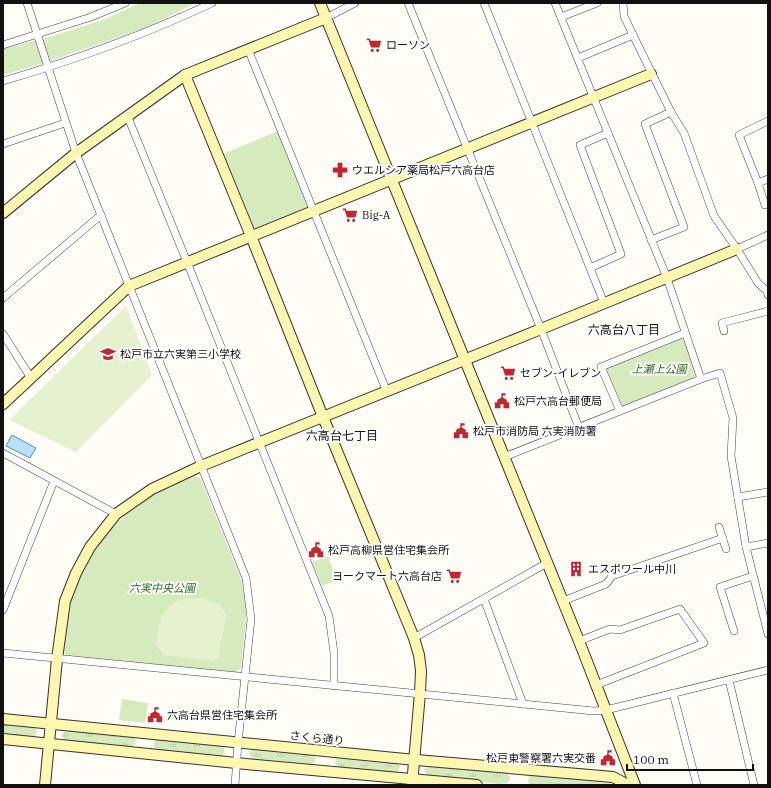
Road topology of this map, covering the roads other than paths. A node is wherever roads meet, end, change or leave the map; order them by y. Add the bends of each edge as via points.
1 (27, 3) edge
2 (125, 3) edge
3 (212, 3) edge
4 (320, 3) edge
5 (355, 3) edge
6 (408, 3) edge
7 (484, 3) edge
8 (555, 3) edge
9 (597, 3) edge
10 (623, 3) edge
11 (561, 17) junction
12 (326, 18) junction
13 (36, 35) junction
14 (633, 36) junction
15 (3, 45) edge
16 (248, 49) junction
17 (578, 58) junction
18 (47, 68) junction
19 (651, 74) junction
20 (185, 75) junction
21 (3, 81) edge
22 (593, 97) junction
23 (671, 112) junction
24 (127, 116) junction
25 (768, 122) edge
26 (65, 123) junction
27 (532, 123) junction
28 (608, 133) junction
29 (3, 144) edge
30 (467, 149) junction
31 (76, 153) junction
32 (392, 179) junction
33 (768, 179) edge
34 (758, 183) junction
35 (765, 205) dead end
36 (314, 211) junction
37 (3, 213) edge
38 (101, 215) junction
39 (768, 235) edge
40 (251, 236) junction
41 (651, 240) junction
42 (737, 249) junction
43 (187, 262) junction
44 (590, 268) junction
45 (667, 278) junction
46 (129, 286) junction
47 (768, 292) edge
48 (3, 298) edge
49 (604, 303) junction
50 (768, 311) edge
51 (541, 330) junction
52 (724, 331) dead end
53 (685, 333) junction
54 (3, 334) edge
55 (464, 360) junction
56 (31, 378) junction
57 (701, 379) junction
58 (387, 392) junction
59 (3, 404) edge
60 (620, 412) junction
61 (323, 418) junction
62 (579, 428) junction
63 (259, 443) junction
64 (4, 456) edge
65 (504, 457) junction
66 (201, 466) junction
67 (54, 481) junction
68 (768, 492) edge
69 (738, 497) junction
70 (116, 514) junction
71 (719, 527) dead end
72 (722, 538) junction
73 (768, 543) edge
74 (746, 547) junction
75 (726, 549) dead end
76 (547, 563) junction
77 (753, 576) junction
78 (484, 599) junction
79 (563, 601) junction
80 (3, 610) edge
81 (766, 617) edge
82 (734, 631) dead end
83 (768, 634) edge
84 (414, 638) junction
85 (579, 641) junction
86 (3, 653) edge
87 (57, 659) junction
88 (768, 670) edge
89 (245, 677) junction
90 (729, 680) junction
91 (596, 685) junction
92 (334, 686) junction
93 (420, 693) junction
94 (673, 693) junction
95 (523, 704) junction
96 (606, 710) junction
97 (3, 720) edge
98 (52, 724) junction
99 (3, 739) edge
100 (49, 743) junction
101 (238, 743) junction
102 (414, 760) junction
103 (236, 763) junction
104 (412, 782) edge
105 (45, 785) edge
106 (235, 785) edge
107 (477, 785) edge
108 (628, 785) edge
109 (635, 785) edge
110 (697, 785) edge
111 (754, 785) edge

1 - 13 street
2 - 13 street
3 - 18 street via 144,33
4 - 12 street
5 - 12 street
6 - 30 street
7 - 27 street
8 - 11 street
9 - 11 street
10 - 14 street via 624,16
11 - 17 street
12 - 16 street
12 - 32 street
13 - 15 street
13 - 18 street
14 - 17 street
14 - 19 street
16 - 20 street
16 - 36 street
17 - 22 street
18 - 21 street
18 - 26 street
19 - 22 street
19 - 23 street
20 - 24 street
20 - 40 street
22 - 27 street
22 - 28 street
23 - 41 street via 645,124 684,227
23 - 42 street via 684,133 714,216
24 - 31 street
24 - 43 street
25 - 34 street via 739,135
26 - 29 street
26 - 31 street
27 - 30 street
27 - 44 street
28 - 41 street
28 - 44 street via 580,145 621,254
30 - 32 street
30 - 51 street
31 - 37 street
31 - 38 street
32 - 36 street
32 - 55 street
33 - 34 street
34 - 35 street
36 - 40 street
36 - 58 street
38 - 46 street
38 - 48 street
39 - 42 street
40 - 43 street
40 - 61 street
41 - 45 street
42 - 45 street
42 - 47 street via 758,283
43 - 46 street
43 - 63 street
44 - 49 street
45 - 49 street
45 - 53 street
46 - 56 street
46 - 66 street
49 - 51 street
50 - 52 street via 722,323
51 - 55 street
51 - 62 street
53 - 57 street
53 - 60 street via 601,367
54 - 56 street
55 - 58 street
55 - 65 street
56 - 59 street
57 - 60 street
57 - 69 street via 720,373 733,418 730,456
58 - 61 street
60 - 62 street
61 - 63 street
61 - 84 street
62 - 65 street
63 - 66 street
63 - 92 street via 329,616 334,653
64 - 67 street
65 - 76 street
66 - 70 street via 152,489
66 - 89 street via 246,578 251,619
67 - 70 street
67 - 80 street
68 - 69 street
69 - 74 street
70 - 87 street via 90,547 76,572 65,601
71 - 72 street
72 - 75 street
72 - 79 street via 612,576 606,584
73 - 74 street
74 - 77 street
76 - 78 street
76 - 79 street
77 - 81 street
77 - 82 street via 720,587
78 - 84 street
78 - 95 street
79 - 85 street
81 - 83 street
84 - 93 street via 421,671
85 - 91 street
85 - 91 street via 610,629 620,630 680,609 704,643
86 - 87 street
87 - 89 street
87 - 98 street
88 - 90 street
89 - 92 street
89 - 101 street
90 - 94 street
90 - 111 street
91 - 96 street
92 - 93 street
93 - 95 street
93 - 102 street
94 - 96 street
94 - 110 street
95 - 96 street
96 - 109 street
97 - 98 street, さくら通り
98 - 100 street
98 - 101 street, さくら通り
99 - 100 street
100 - 103 street
100 - 105 street
101 - 102 street, さくら通り
101 - 103 street
102 - 104 street
102 - 108 street, さくら通り via 613,777
103 - 104 street
103 - 106 street
104 - 107 street

